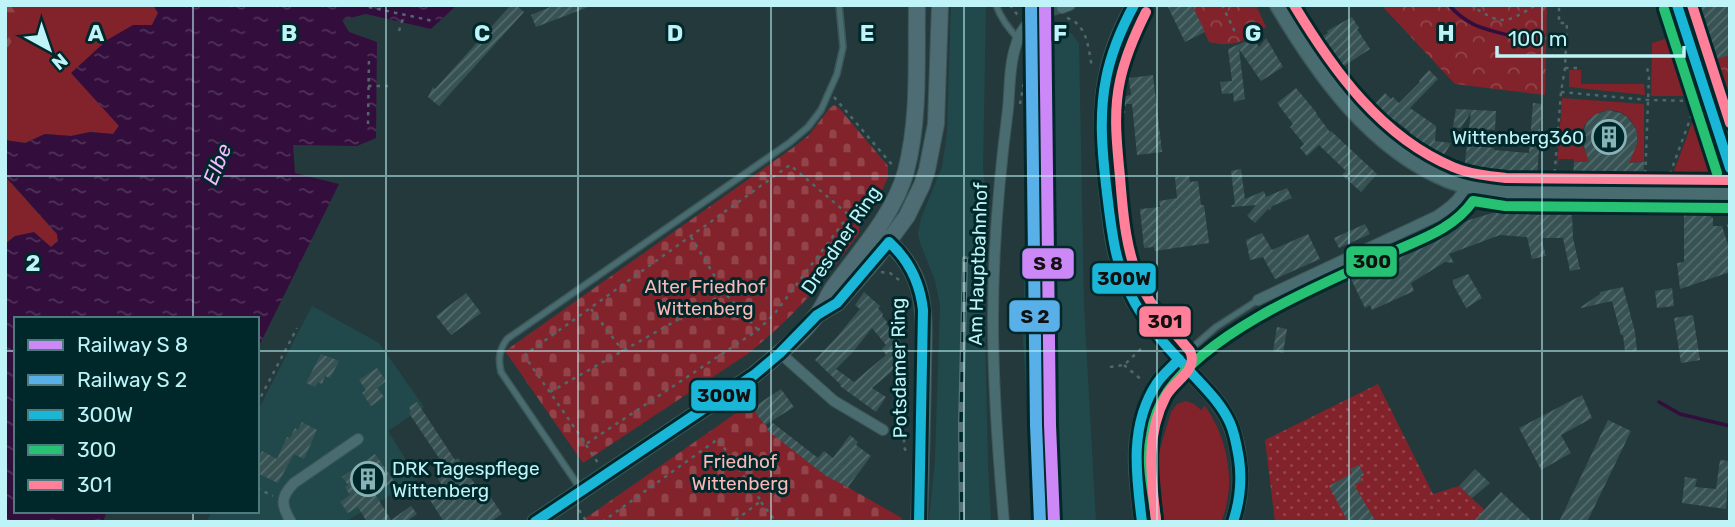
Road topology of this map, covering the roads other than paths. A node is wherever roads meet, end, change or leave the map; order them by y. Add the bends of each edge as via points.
1 (839, 5) edge
2 (917, 5) edge
3 (940, 5) edge
4 (996, 5) edge
5 (1277, 5) edge
6 (1677, 5) edge
7 (1132, 6) edge
8 (1037, 16) tunnel mouth
9 (1018, 38) junction
10 (1730, 169) edge
11 (1465, 186) junction
12 (1730, 194) edge
13 (873, 227) junction
14 (889, 242) junction
15 (1258, 300) joint
16 (817, 316) junction
17 (780, 353) junction
18 (1179, 359) junction
19 (883, 430) road end
20 (358, 439) dead end
21 (582, 490) junction
22 (291, 522) edge
23 (535, 522) edge
24 (919, 522) edge
25 (1004, 522) edge
26 (1142, 522) edge
27 (1233, 522) edge

1 - 21 lane via 843,47 837,74 808,127 501,347 501,372
2 - 13 main road, Dresdner Ring via 912,143 899,191
3 - 14 main road, Dresdner Ring via 939,92 928,170 916,200
4 - 9 lane
5 - 11 street via 1321,74 1362,120 1416,164
6 - 10 street
7 - 18 street via 1115,45 1101,121 1114,246 1131,296
8 - 9 street, Am Hauptbahnhof via 1029,31
9 - 25 street, Am Hauptbahnhof via 1004,136 993,298
11 - 12 street via 1505,192
11 - 15 street via 1437,216
13 - 14 main road, Potsdamer Ring
13 - 16 main road, Dresdner Ring
14 - 16 main road, Dresdner Ring via 837,303
14 - 24 main road, Potsdamer Ring via 912,270 922,301
15 - 18 lane
16 - 17 main road
17 - 19 street via 834,401
17 - 21 main road
18 - 26 street via 1154,389 1137,435 1135,468
18 - 27 street via 1220,406 1234,435 1240,478
20 - 22 street via 286,491 284,509
21 - 23 main road

